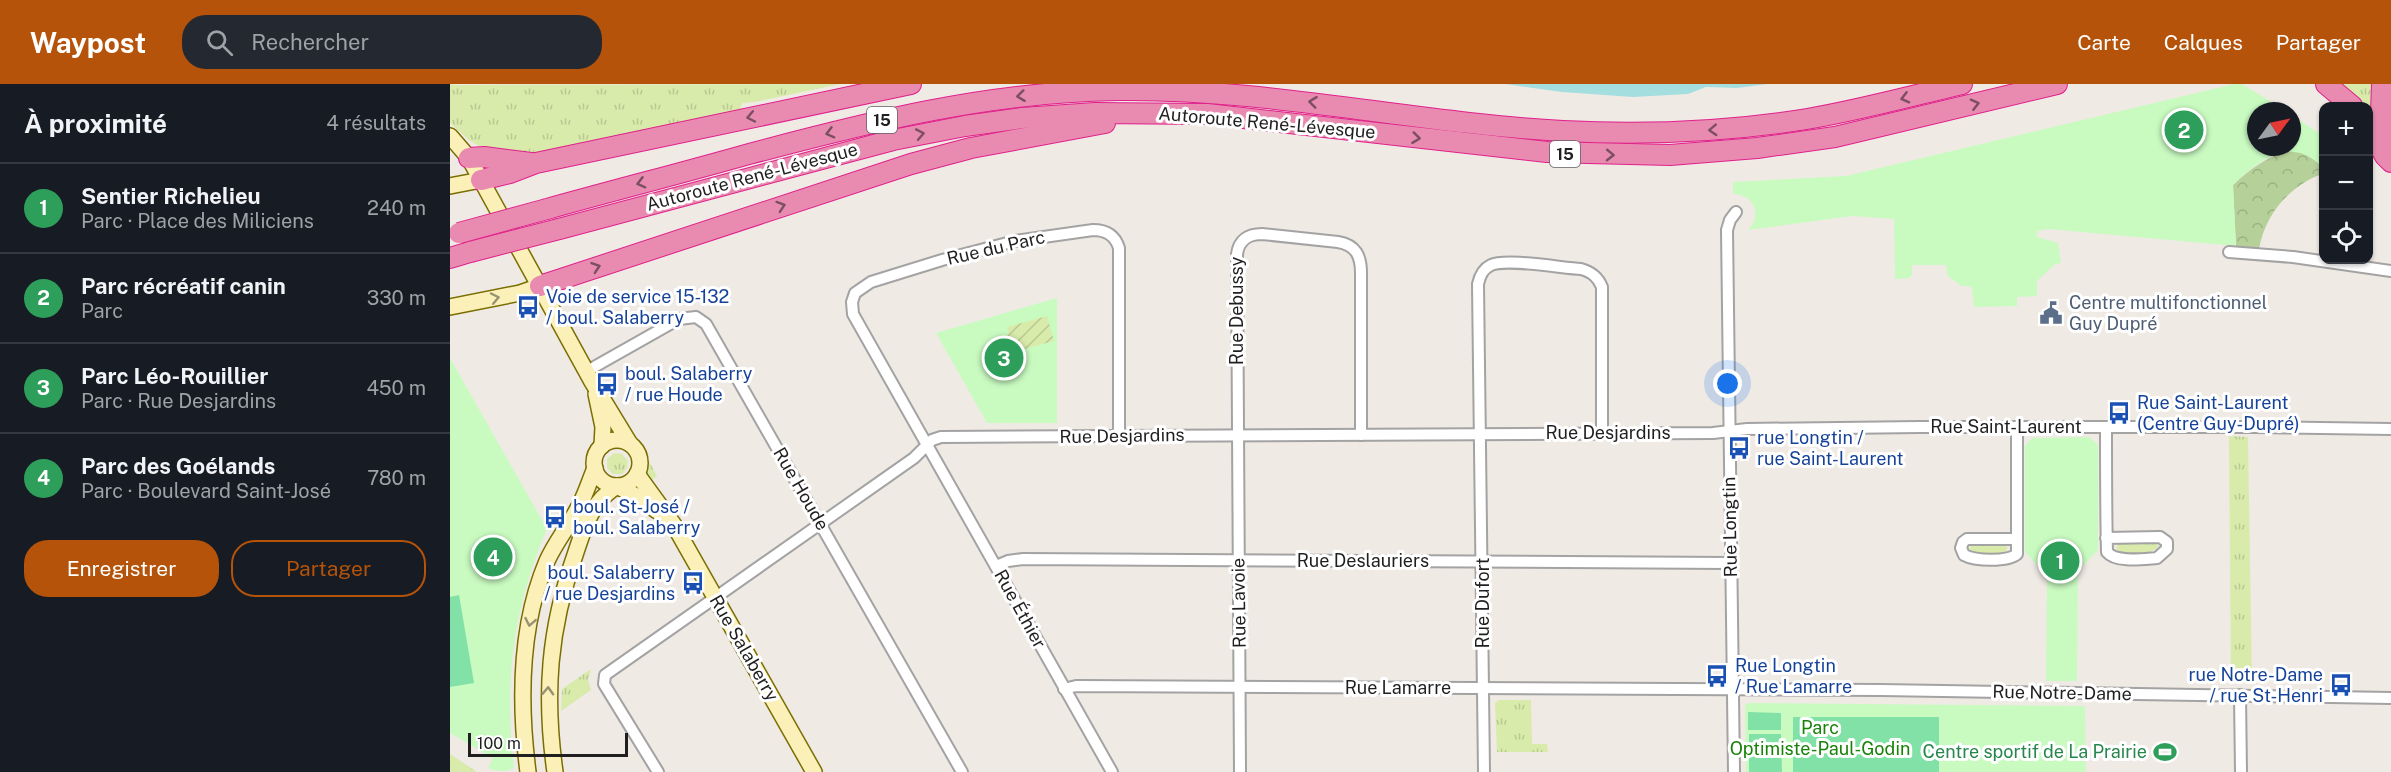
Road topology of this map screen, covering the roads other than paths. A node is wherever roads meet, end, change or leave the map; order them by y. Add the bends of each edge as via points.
1 (911, 84) edge
2 (1137, 84) edge
3 (1962, 84) edge
4 (2057, 84) edge
5 (2326, 84) edge
6 (2382, 84) edge
7 (1226, 93) junction
8 (2347, 102) edge
9 (1161, 112) junction
10 (450, 136) edge
11 (2373, 136) edge
12 (2391, 142) edge
13 (468, 158) junction
14 (2391, 162) edge
15 (536, 163) junction
16 (481, 180) junction
17 (450, 186) edge
18 (1736, 212) dead end
19 (454, 234) edge
20 (2229, 252) dead end
21 (450, 258) edge
22 (2391, 271) edge
23 (540, 286) junction
24 (450, 307) edge
25 (589, 375) junction
26 (2106, 427) junction
27 (2017, 428) junction
28 (2391, 429) edge
29 (1729, 432) junction
30 (1602, 433) junction
31 (1480, 434) junction
32 (1238, 435) junction
33 (1361, 435) junction
34 (1119, 436) junction
35 (630, 444) junction
36 (602, 446) junction
37 (927, 446) junction
38 (595, 468) junction
39 (638, 474) junction
40 (616, 486) junction
41 (821, 524) junction
42 (674, 525) junction
43 (2106, 538) junction
44 (2017, 539) junction
45 (1239, 560) junction
46 (1483, 561) junction
47 (1730, 563) junction
48 (996, 566) junction
49 (715, 597) junction
50 (1240, 687) junction
51 (1483, 688) junction
52 (1064, 689) junction
53 (1732, 690) junction
54 (2240, 695) junction
55 (2391, 698) edge
56 (528, 772) edge
57 (555, 772) edge
58 (658, 772) edge
59 (814, 772) edge
60 (962, 772) edge
61 (1112, 772) edge
62 (1240, 772) edge
63 (1484, 772) edge
64 (1734, 772) edge
65 (2241, 772) edge

1 -> 15 highway
2 - 7 highway
3 -> 7 highway, Autoroute René-Lévesque / 15 via 1808,119 1741,128 1637,133 1530,129
9 -> 4 highway, Autoroute René-Lévesque / 15 via 1271,120 1547,152 1670,154 1747,149 1835,136
5 - 8 highway
6 - 12 highway via 2381,113
7 -> 19 highway, Autoroute René-Lévesque / 15, bridge via 1085,91 946,106
21 -> 9 highway, Autoroute René-Lévesque / 15, bridge via 929,132 1050,116
23 -> 9 highway via 940,156
10 - 13 street
11 - 14 highway
13 - 15 highway
13 - 16 street
15 - 16 highway
16 - 17 street
16 - 23 street
18 - 29 street, Rue Longtin via 1727,230
20 - 22 street via 2293,256
24 -> 23 street
23 - 25 street
25 - 35 street
25 - 36 street via 602,421
25 - 41 street, Rue Houde via 679,319 702,320
26 - 27 street, Rue Saint-Laurent
26 - 28 street, Rue Saint-Laurent
26 - 43 street
27 - 29 street, Rue Saint-Laurent
27 - 44 street
29 - 30 street, Rue Desjardins
29 - 47 street, Rue Longtin
30 - 31 street, Rue Desjardins
30 - 31 street, Rue Dufort via 1600,282 1587,271 1506,262 1486,268 1478,284
31 - 33 street, Rue Desjardins
31 - 46 street, Rue Dufort
32 - 33 street, Rue Desjardins
32 - 33 street, Rue Debussy via 1237,254 1246,237 1262,234 1344,243 1358,253
32 - 34 street, Rue Desjardins
32 - 45 street, Rue Lavoie
34 - 37 street, Rue Desjardins via 941,437
34 - 37 street, Rue du Parc via 1119,248 1110,234 1093,230 1027,239 942,260 871,282 855,293 854,314
35 - 36 street via 618,441
35 - 39 street via 640,458
36 - 38 street via 595,458
37 - 41 street, Rue Desjardins
37 - 48 street, Rue Éthier
38 - 40 street via 601,480
38 -> 56 street via 577,510 548,559 529,623 522,701
39 - 40 street via 629,483
39 - 42 street, Rue Salaberry
40 - 42 street, Rue Salaberry via 646,502
57 -> 40 street via 548,693 556,620 591,513 602,496
41 - 49 street, Rue Desjardins
41 - 60 street, Rue Houde
42 - 49 street, Rue Salaberry
43 - 43 street via 2107,552 2114,558 2157,558 2168,549 2165,539 2160,537
44 - 44 street via 2017,554 2012,558 1971,558 1961,550 1967,539
45 - 46 street, Rue Deslauriers
45 - 48 street, Rue Deslauriers via 1023,559
45 - 50 street, Rue Lavoie
46 - 47 street, Rue Deslauriers
46 - 51 street, Rue Dufort
47 - 53 street, Rue Longtin
48 - 52 street, Rue Éthier
49 - 58 street, Rue Desjardins via 604,675 606,686
49 - 59 street, Rue Salaberry
50 - 51 street, Rue Lamarre
50 - 52 street, Rue Lamarre
50 - 62 street, Rue Lavoie
51 - 53 street, Rue Lamarre
51 - 63 street, Rue Dufort
52 - 61 street, Rue Éthier
53 - 54 street, Rue Notre-Dame
53 - 64 street, Rue Longtin
54 - 55 street, Rue Notre-Dame
54 - 65 street

